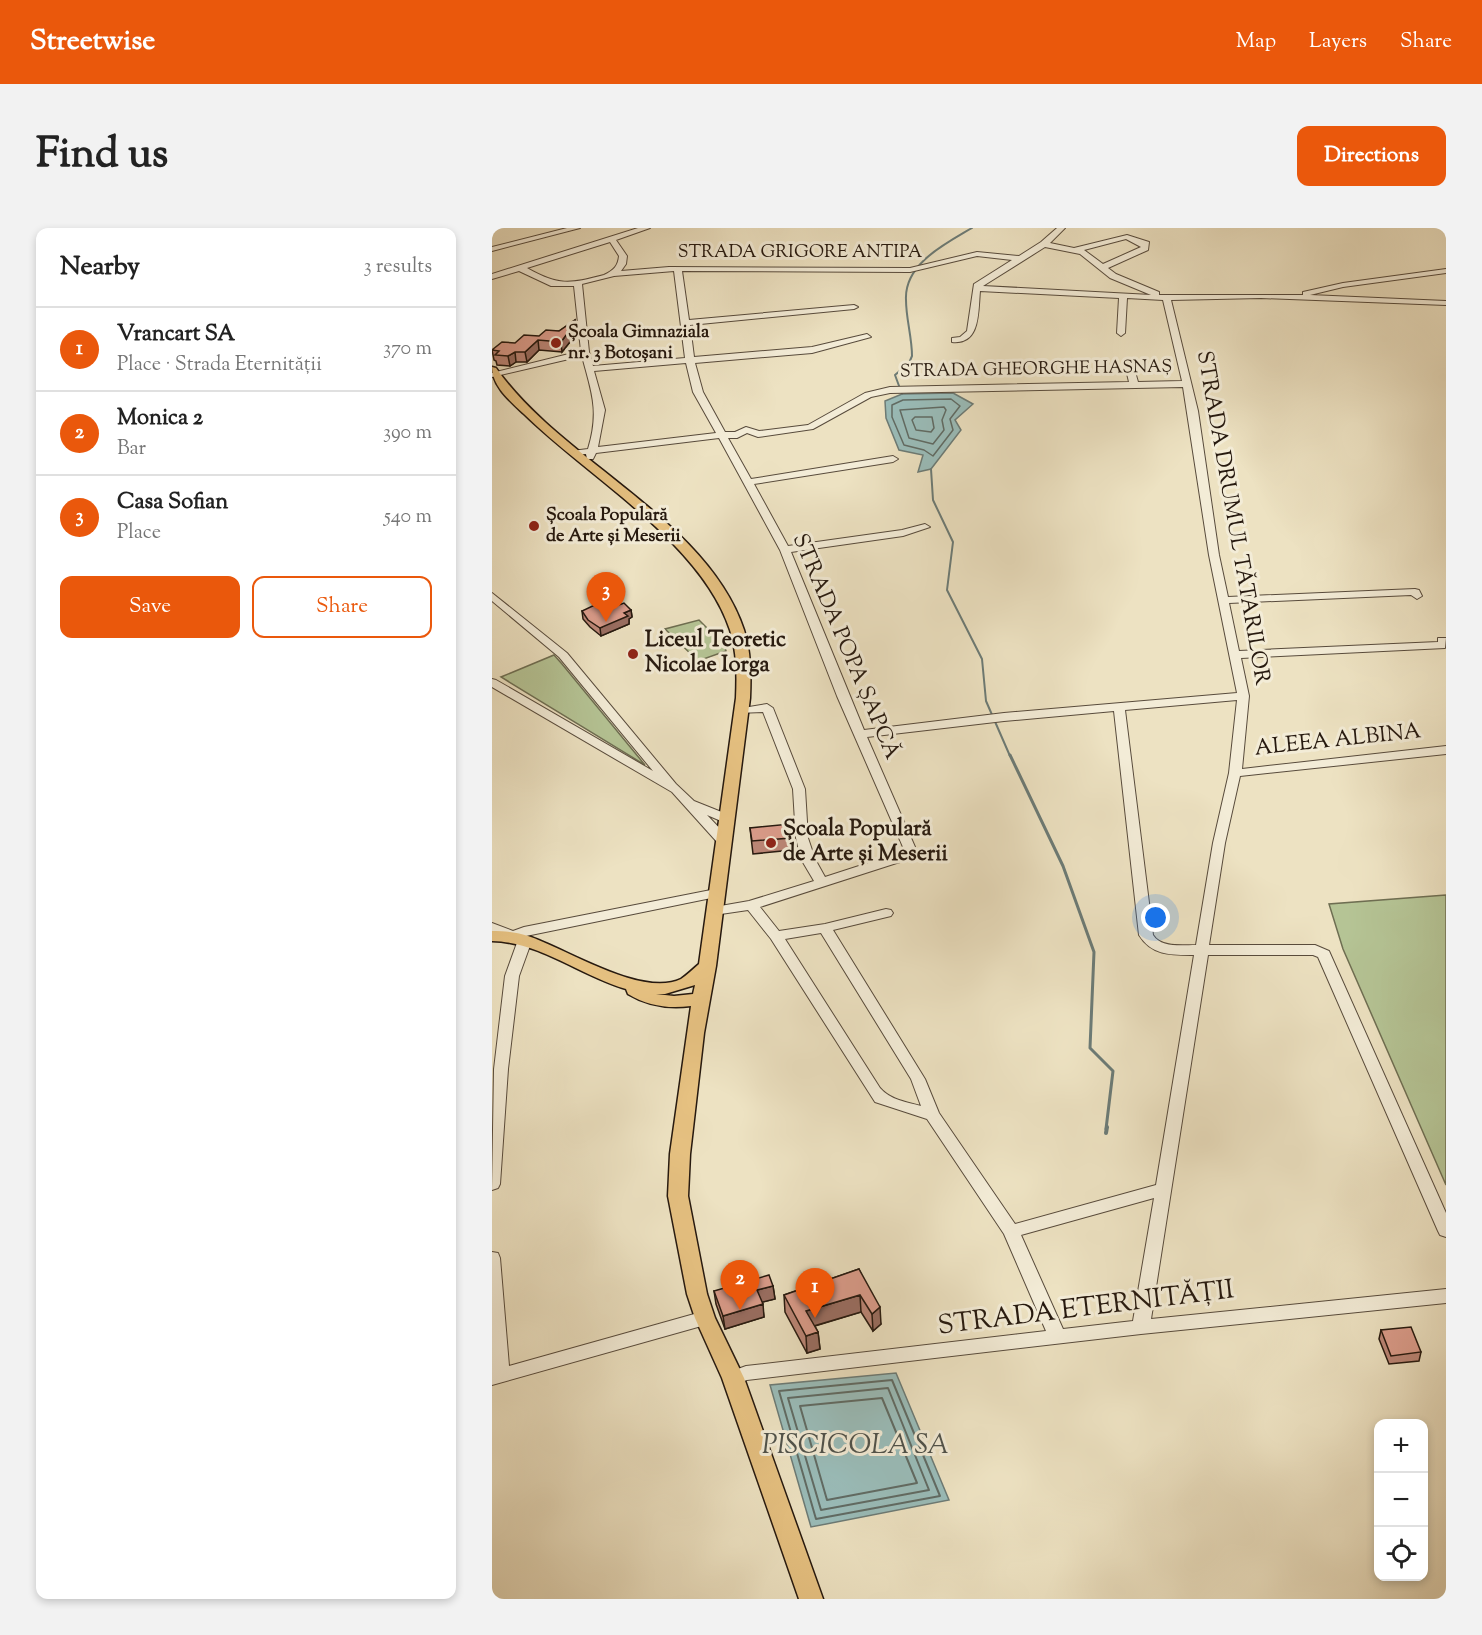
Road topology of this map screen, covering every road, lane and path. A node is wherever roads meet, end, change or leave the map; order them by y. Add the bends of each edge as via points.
1 (576, 228) edge
2 (646, 228) edge
3 (1061, 228) edge
4 (625, 230) edge
5 (611, 238) junction
6 (1044, 244) junction
7 (492, 249) edge
8 (1075, 250) junction
9 (1020, 259) junction
10 (520, 268) junction
11 (1101, 268) junction
12 (678, 269) junction
13 (1446, 271) edge
14 (615, 274) junction
15 (492, 277) edge
16 (579, 283) junction
17 (977, 288) junction
18 (1123, 296) junction
19 (1290, 297) junction
20 (1166, 298) junction
21 (1446, 303) edge
22 (854, 307) dead end
23 (685, 322) junction
24 (1121, 333) dead end
25 (867, 337) dead end
26 (955, 340) dead end
27 (585, 352) junction
28 (690, 360) junction
29 (1128, 361) dead end
30 (588, 369) junction
31 (493, 373) edge
32 (1134, 384) junction
33 (1186, 384) junction
34 (719, 435) junction
35 (590, 450) junction
36 (575, 453) junction
37 (893, 459) dead end
38 (589, 465) junction
39 (748, 482) junction
40 (925, 527) dead end
41 (785, 550) junction
42 (492, 596) edge
43 (1417, 596) dead end
44 (1225, 600) junction
45 (1442, 640) dead end
46 (1236, 655) junction
47 (492, 682) edge
48 (1243, 696) junction
49 (1119, 706) junction
50 (741, 711) junction
51 (860, 734) junction
52 (1446, 750) edge
53 (1235, 773) junction
54 (676, 789) junction
55 (690, 803) junction
56 (725, 818) junction
57 (722, 839) junction
58 (821, 882) junction
59 (716, 893) junction
60 (751, 905) junction
61 (714, 911) junction
62 (886, 913) dead end
63 (492, 927) edge
64 (825, 928) junction
65 (492, 936) edge
66 (776, 936) junction
67 (519, 938) junction
68 (1204, 951) junction
69 (707, 966) junction
70 (663, 995) junction
71 (700, 998) junction
72 (695, 1033) junction
73 (932, 1115) junction
74 (492, 1184) edge
75 (1162, 1190) junction
76 (1011, 1231) junction
77 (1446, 1231) edge
78 (492, 1258) edge
79 (1446, 1296) edge
80 (705, 1318) junction
81 (1141, 1327) junction
82 (1058, 1338) junction
83 (497, 1377) edge
84 (733, 1378) junction
85 (811, 1599) edge

1 - 7 street
2 - 4 street
3 - 6 street
4 - 5 street
5 - 10 street
5 - 14 street via 623,260
6 - 8 street
6 - 9 street
8 - 11 street via 1089,256
8 - 11 street via 1127,237 1147,246
9 - 12 street, STRADA GRIGORE ANTIPA via 977,254 914,270
9 - 17 street
10 - 15 street
10 - 16 street via 551,285
11 - 20 street
12 - 14 street, STRADA GRIGORE ANTIPA
12 - 23 street, STRADA POPA ȘAPCĂ
13 - 19 street via 1343,285
14 - 16 street, STRADA GRIGORE ANTIPA
16 - 27 street
17 - 18 street
17 - 26 street via 971,332
18 - 20 street
18 - 24 street
19 - 20 street
19 - 21 street
20 - 33 street, STRADA DRUMUL TĂTARILOR
22 - 23 street
23 - 28 street, STRADA POPA ȘAPCĂ
25 - 28 street via 812,350
27 - 30 street
27 - 31 street
28 - 30 street
28 - 34 street, STRADA POPA ȘAPCĂ via 698,392
29 - 32 street
30 - 35 street via 600,410 597,435
31 - 36 main road via 517,404
32 - 33 street, STRADA GHEORGHE HASNAȘ
32 - 34 street, STRADA GHEORGHE HASNAȘ via 890,390 868,395 810,427 744,438
33 - 44 street, STRADA DRUMUL TĂTARILOR
34 - 35 street
34 - 39 street, STRADA POPA ȘAPCĂ
35 - 36 street
35 - 38 street
36 - 38 main road
37 - 39 street via 846,463
38 - 50 main road via 665,531 709,576 735,622 742,648 745,676
39 - 41 street, STRADA POPA ȘAPCĂ
40 - 41 street
41 - 51 street, STRADA POPA ȘAPCĂ
42 - 54 street via 563,655
43 - 44 street via 1414,592
44 - 46 street, STRADA DRUMUL TĂTARILOR
45 - 46 street via 1445,645
46 - 48 street, STRADA DRUMUL TĂTARILOR
47 - 54 street
48 - 49 street
48 - 53 street, STRADA DRUMUL TĂTARILOR
49 - 51 street
49 - 68 street via 1146,935 1159,947
50 - 56 main road
50 - 58 street via 767,708 799,789 807,859
51 - 58 street, STRADA POPA ȘAPCĂ via 909,847 901,858
52 - 53 street, ALEEA ALBINA
53 - 68 street, STRADA DRUMUL TĂTARILOR
54 - 55 street
55 - 56 street
55 - 57 street
56 - 57 main road
57 - 59 main road
58 - 60 street, STRADA POPA ȘAPCĂ
59 - 61 main road
59 - 67 street via 524,931
60 - 61 street, STRADA POPA ȘAPCĂ
60 - 66 street
61 - 69 main road
62 - 64 street
63 - 67 street
64 - 66 street
64 - 73 street via 918,1080
65 - 67 main road
66 - 73 street via 874,1092 890,1103
67 - 70 main road via 626,985
67 - 74 street via 501,1069
68 - 75 street, STRADA DRUMUL TĂTARILOR
68 - 77 street via 1306,950 1324,954
69 - 70 main road via 694,980
69 - 71 main road
70 - 71 main road via 682,1002
70 - 72 main road via 689,1020
71 - 72 main road
72 - 80 main road via 678,1196
73 - 76 street
75 - 76 street
75 - 81 street, STRADA DRUMUL TĂTARILOR
76 - 82 street
78 - 83 street
79 - 81 street, STRADA ETERNITĂȚII
80 - 83 street
80 - 84 main road
81 - 82 street, STRADA ETERNITĂȚII
82 - 84 street, STRADA ETERNITĂȚII via 746,1373
84 - 85 main road

